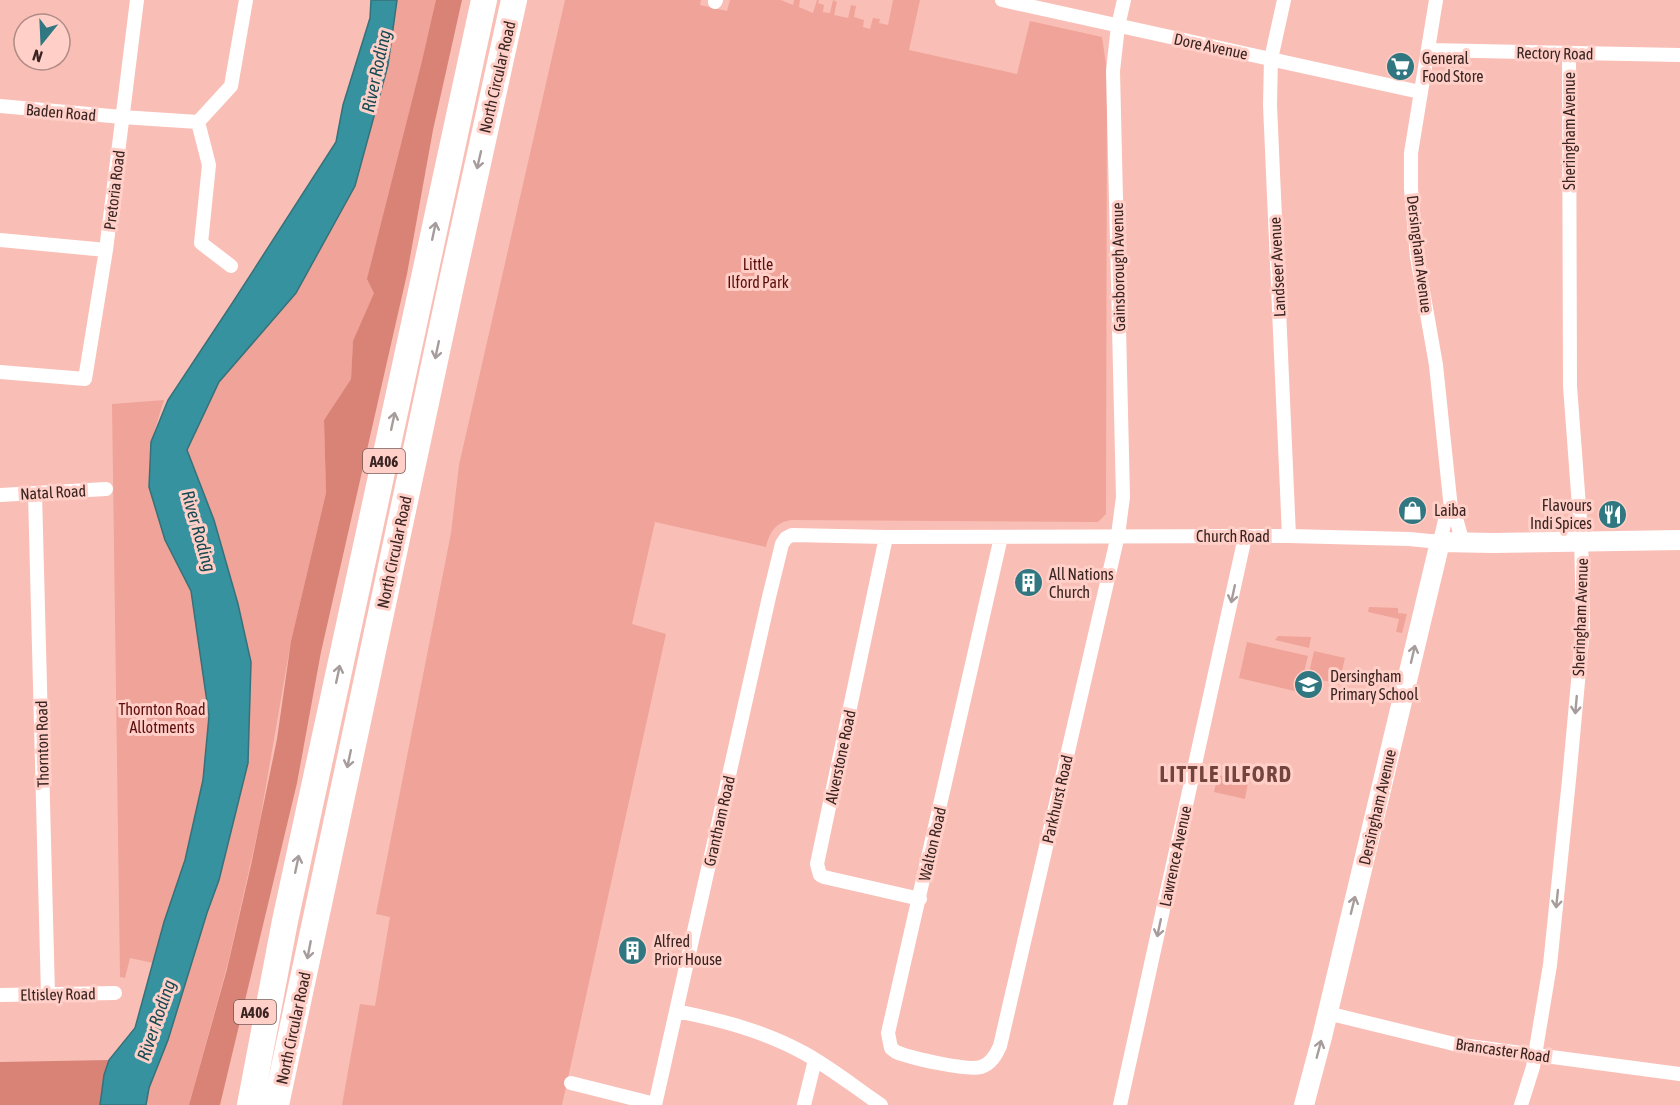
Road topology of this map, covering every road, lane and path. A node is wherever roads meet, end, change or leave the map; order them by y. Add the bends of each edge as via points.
1 (137, 0) edge
2 (246, 0) edge
3 (484, 0) edge
4 (514, 0) edge
5 (1002, 0) edge
6 (1124, 0) edge
7 (1284, 0) edge
8 (1436, 0) edge
9 (1118, 26) junction
10 (1429, 51) junction
11 (1569, 53) junction
12 (1680, 55) edge
13 (1271, 59) junction
14 (1420, 92) junction
15 (0, 106) edge
16 (122, 117) junction
17 (198, 122) junction
18 (0, 240) edge
19 (106, 250) junction
20 (231, 266) dead end
21 (0, 372) edge
22 (106, 489) dead end
23 (35, 493) junction
24 (0, 495) edge
25 (1451, 509) junction
26 (1118, 535) junction
27 (1290, 536) junction
28 (886, 537) junction
29 (1001, 537) junction
30 (1245, 537) junction
31 (786, 538) joint
32 (1680, 540) edge
33 (1440, 542) junction
34 (1581, 542) junction
35 (1462, 543) junction
36 (920, 899) junction
37 (285, 921) junction
38 (116, 993) dead end
39 (0, 995) edge
40 (48, 995) junction
41 (676, 1011) junction
42 (297, 1012) junction
43 (1327, 1013) junction
44 (1536, 1054) junction
45 (815, 1060) junction
46 (991, 1061) joint
47 (1680, 1074) edge
48 (571, 1083) dead end
49 (655, 1104) edge
50 (232, 1105) edge
51 (250, 1105) edge
52 (276, 1105) edge
53 (286, 1105) edge
54 (804, 1105) edge
55 (881, 1105) edge
56 (1119, 1105) edge
57 (1304, 1105) edge
58 (1521, 1105) edge

1 - 16 street, Pretoria Road
2 - 17 street via 231,86
37 -> 3 highway, North Circular Road / A406
4 -> 42 highway, North Circular Road / A406
5 - 9 street, Dore Avenue
6 - 9 street, Gainsborough Avenue
7 - 13 street, Landseer Avenue
8 - 10 street, Dersingham Avenue
9 - 13 street, Dore Avenue
9 - 26 street, Gainsborough Avenue via 1113,70 1123,498
10 - 11 street, Rectory Road
10 - 14 street, Dersingham Avenue
11 - 12 street, Rectory Road
11 - 34 street, Sheringham Avenue via 1570,386
13 - 14 street, Dore Avenue
13 - 27 street, Landseer Avenue
14 - 25 street, Dersingham Avenue via 1411,189
15 - 16 street, Baden Road
16 - 17 street, Baden Road
16 - 19 street, Pretoria Road
17 - 20 street via 209,165 201,243
18 - 19 street
19 - 21 street, Pretoria Road via 85,379
22 - 23 street, Natal Road
23 - 24 street, Natal Road
23 - 40 street, Thornton Road
25 - 33 street, Dersingham Avenue
25 - 35 street, Dersingham Avenue
26 - 29 street, Church Road
26 - 30 street, Church Road
26 - 46 street, Parkhurst Road via 1000,1046
27 - 30 street, Church Road
27 - 33 street, Church Road
28 - 29 street, Church Road
28 - 31 street, Church Road
28 - 36 street, Alverstone Road via 817,864 824,877
29 - 36 street, Walton Road
30 -> 56 street, Lawrence Avenue
31 - 41 street, Grantham Road
32 - 34 main road, Church Road
33 - 35 main road, Church Road
43 -> 33 main road, Dersingham Avenue
34 - 35 main road, Church Road
34 -> 44 street, Sheringham Avenue via 1582,627 1570,768 1550,965
36 - 46 street, Walton Road via 890,1024 891,1048 904,1055 968,1068 982,1067
37 - 50 highway, A406 via 251,1025
37 - 51 highway, North Circular Road / A406
38 - 40 street, Eltisley Road
39 - 40 street, Eltisley Road
41 - 45 street via 754,1031
41 - 49 street, Grantham Road
42 - 52 highway, North Circular Road / A406
42 - 53 highway, A406
43 - 44 street, Brancaster Road via 1454,1044
57 -> 43 main road, Dersingham Avenue
44 - 47 street, Brancaster Road
44 - 58 street, Sheringham Avenue
45 - 54 street
45 - 55 street
48 - 49 street

